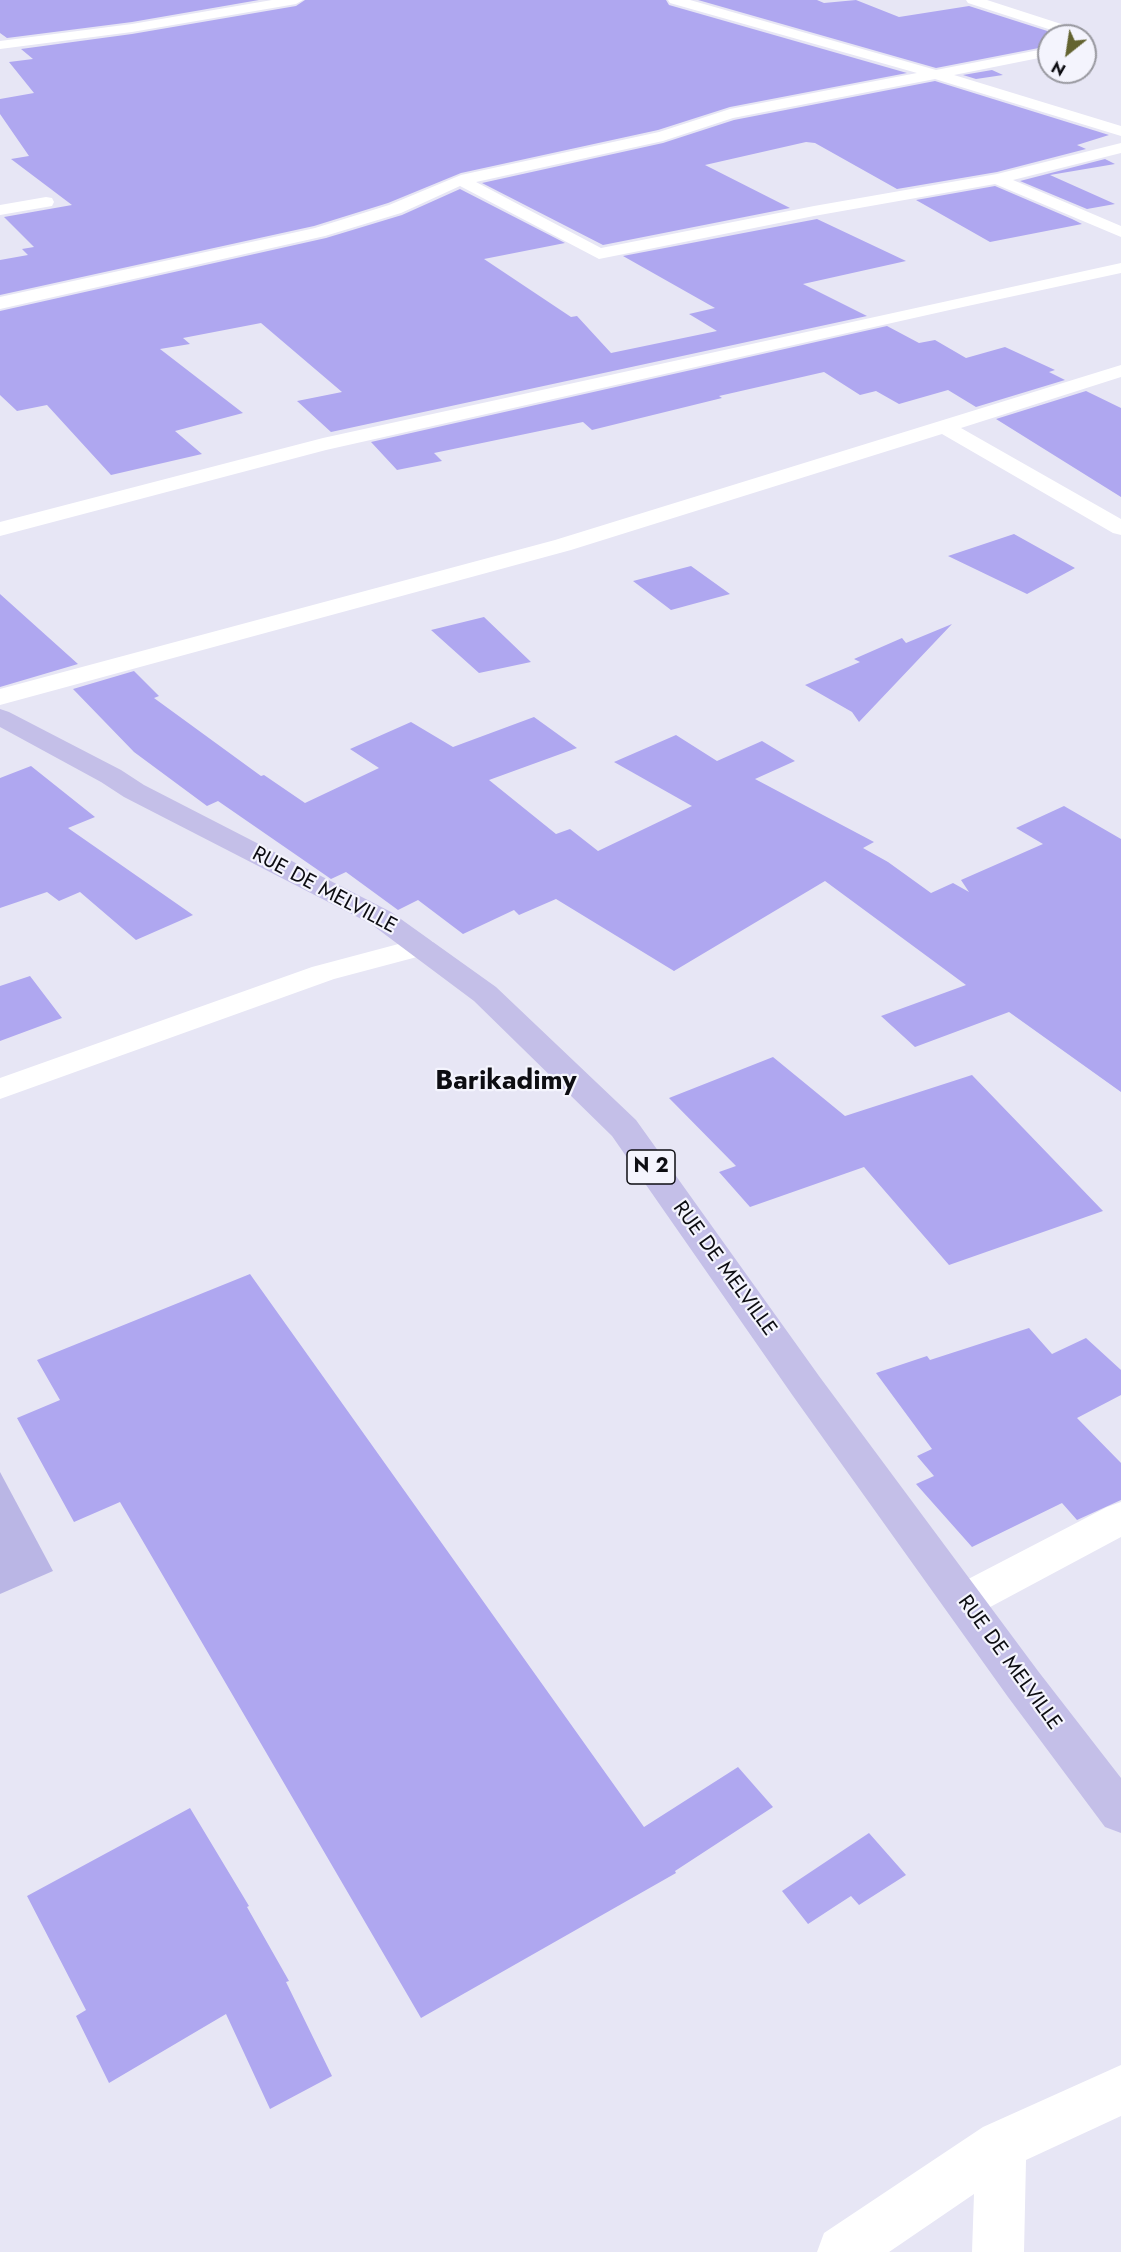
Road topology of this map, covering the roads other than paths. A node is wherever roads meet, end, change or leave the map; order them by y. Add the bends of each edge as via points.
1 (296, 0) edge
2 (675, 0) edge
3 (974, 0) edge
4 (1044, 24) edge
5 (0, 45) edge
6 (1037, 54) edge
7 (936, 74) junction
8 (1121, 131) edge
9 (1121, 148) edge
10 (997, 179) junction
11 (461, 180) junction
12 (45, 202) dead end
13 (0, 210) edge
14 (1121, 232) edge
15 (1121, 268) edge
16 (0, 303) edge
17 (1121, 371) edge
18 (945, 427) junction
19 (1121, 528) edge
20 (0, 529) edge
21 (0, 697) edge
22 (0, 717) edge
23 (421, 947) junction
24 (0, 1089) edge
25 (1121, 1518) edge
26 (964, 1601) junction
27 (1121, 1814) edge
28 (1121, 2090) edge
29 (1001, 2145) junction
30 (843, 2252) edge
31 (998, 2252) edge

1 - 5 street via 132,28
2 - 7 street
3 - 4 street
6 - 7 street
7 - 8 street
7 - 11 street via 729,114 663,136
9 - 10 street
10 - 11 street via 599,254
10 - 14 street
11 - 16 street via 395,209 319,232
12 - 13 street
15 - 20 street via 323,444
17 - 18 street
18 - 19 street
18 - 21 street via 563,545
22 - 23 main road, RUE DE MELVILLE / N 2 via 381,918
23 - 24 street via 323,973
23 - 26 main road, RUE DE MELVILLE / N 2 via 485,994 624,1128
25 - 26 street
26 - 27 main road, RUE DE MELVILLE / N 2
28 - 29 street
29 - 30 street
29 - 31 street

